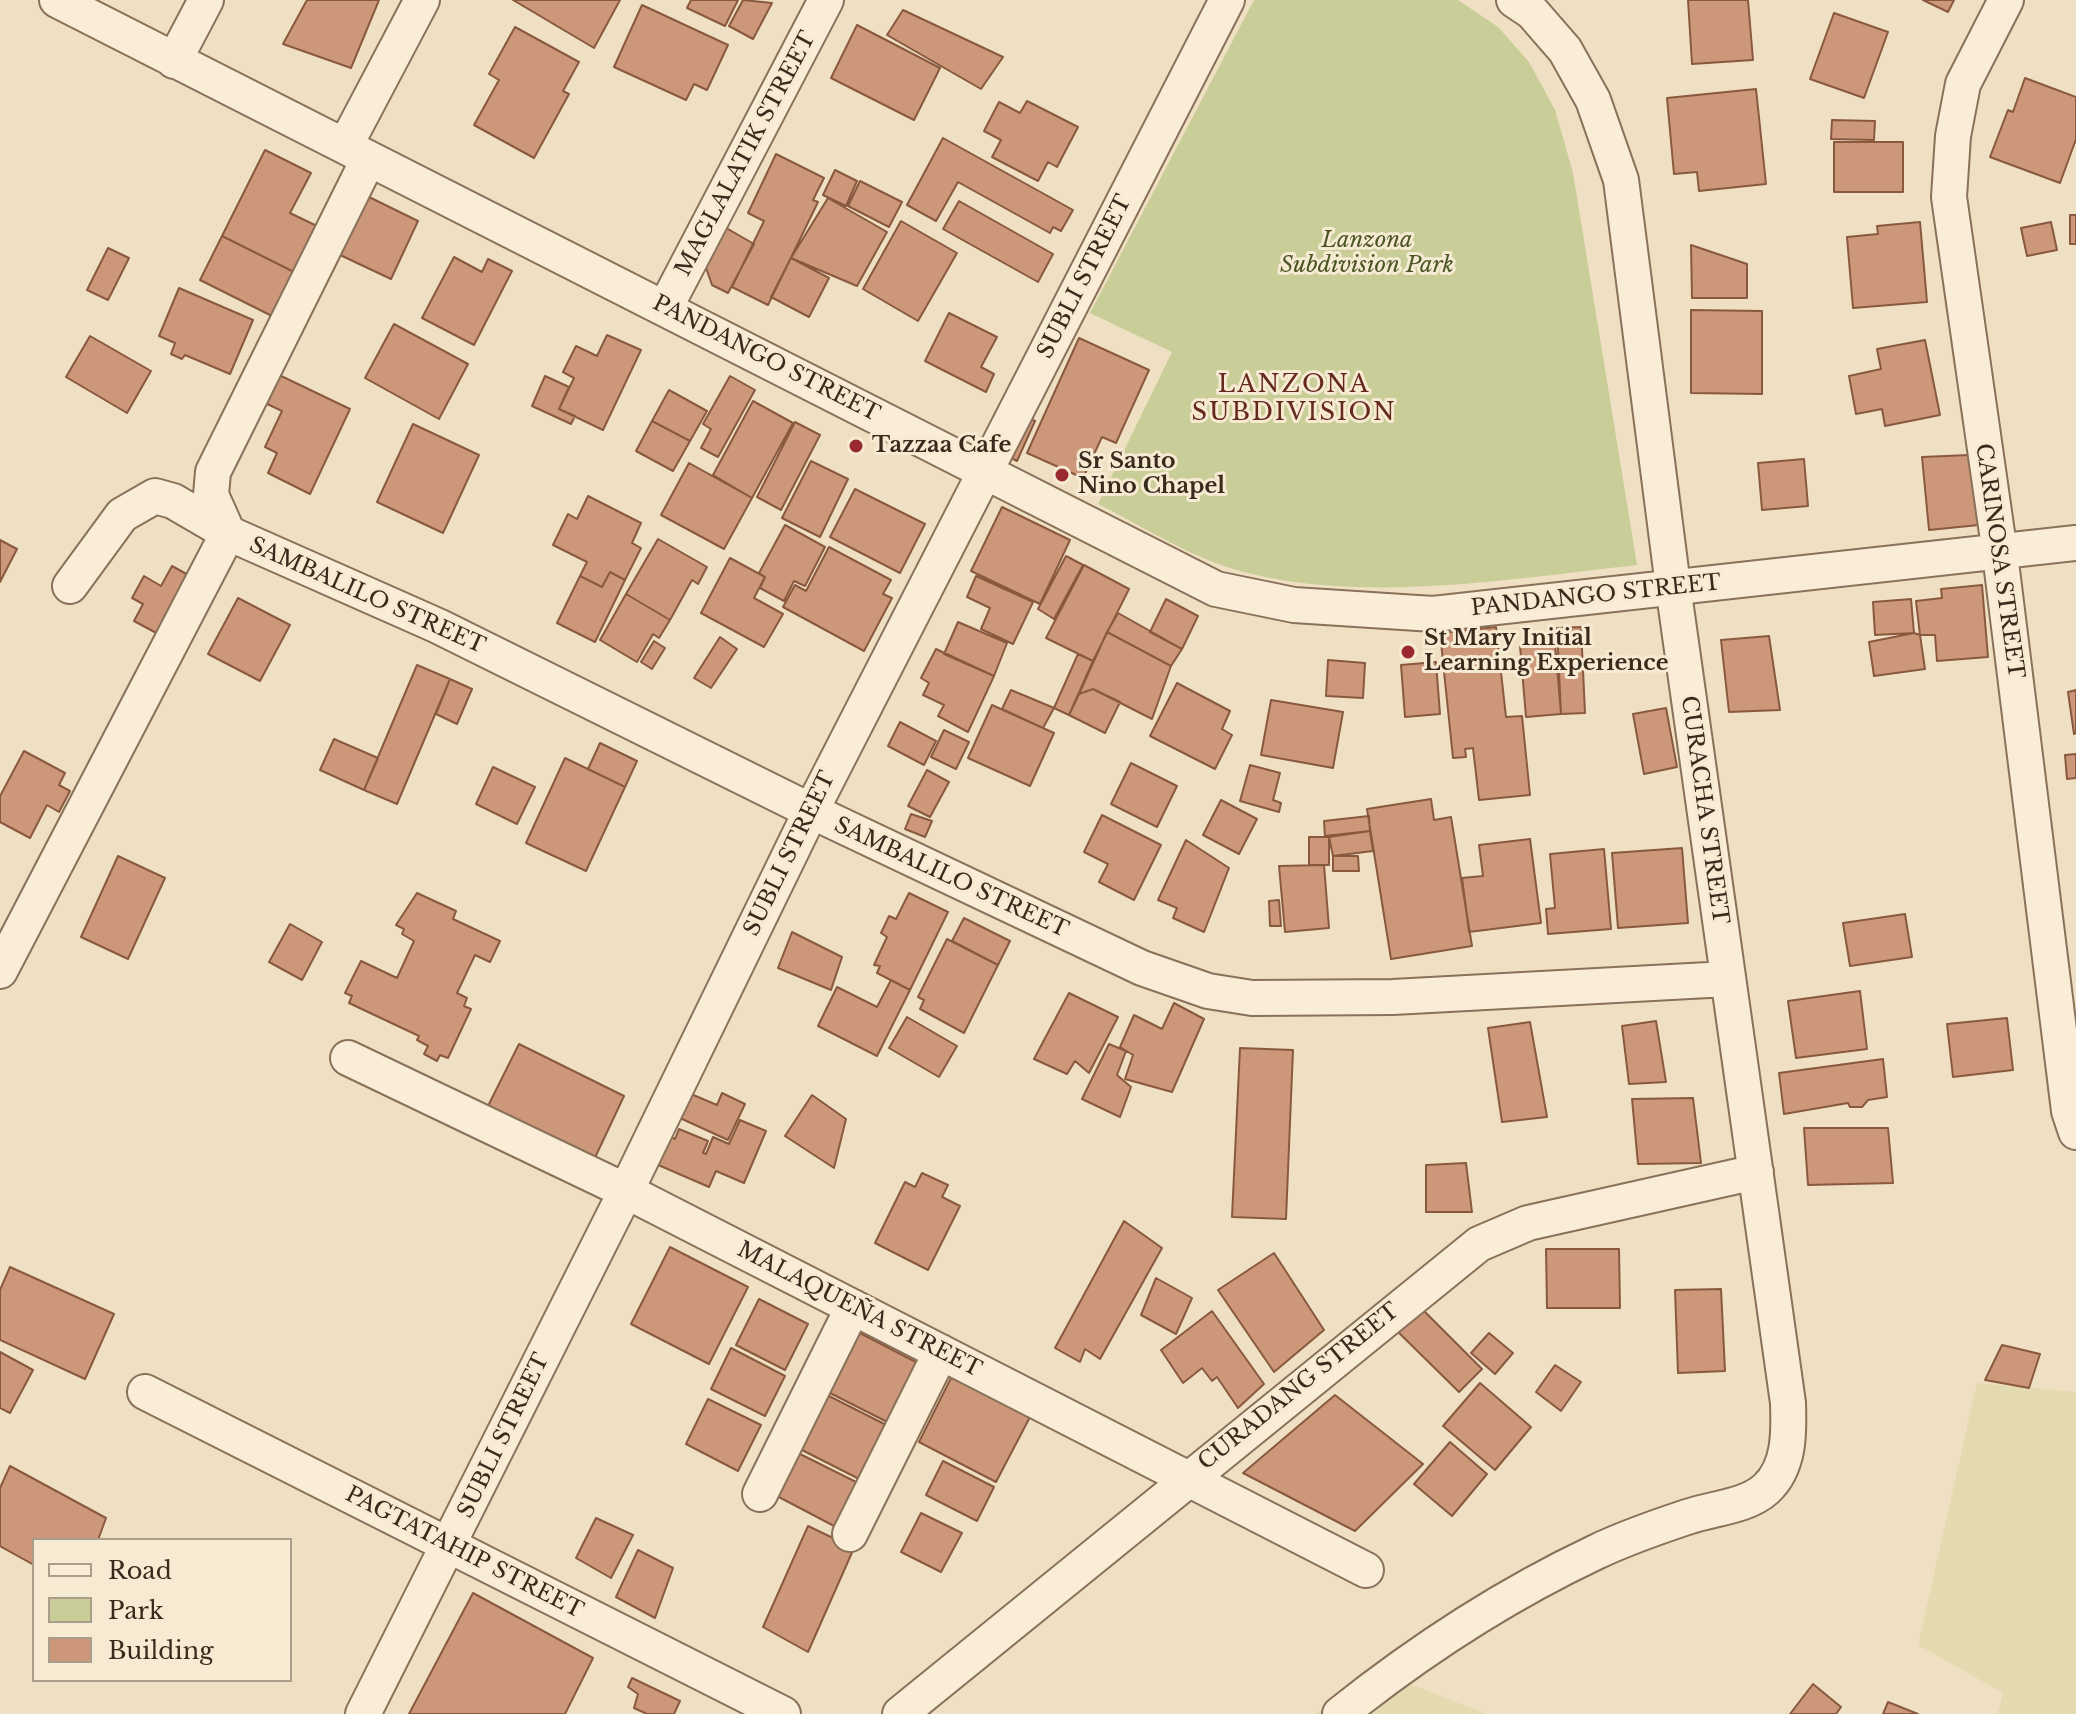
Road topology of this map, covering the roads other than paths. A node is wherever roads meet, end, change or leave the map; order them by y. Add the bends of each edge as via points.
1 (57, 0) edge
2 (206, 0) edge
3 (422, 0) edge
4 (826, 0) edge
5 (1227, 0) edge
6 (1514, 0) edge
7 (2006, 0) edge
8 (174, 61) junction
9 (356, 153) junction
10 (665, 308) junction
11 (986, 469) junction
12 (228, 533) junction
13 (2076, 543) edge
14 (2000, 554) junction
15 (70, 586) dead end
16 (1673, 586) junction
17 (811, 811) junction
18 (0, 971) edge
19 (1727, 979) junction
20 (348, 1058) dead end
21 (2076, 1132) edge
22 (1756, 1172) junction
23 (626, 1191) junction
24 (853, 1307) junction
25 (941, 1352) junction
26 (145, 1392) dead end
27 (1186, 1478) junction
28 (760, 1494) dead end
29 (850, 1534) dead end
30 (450, 1545) junction
31 (1366, 1570) dead end
32 (363, 1714) edge
33 (783, 1714) edge
34 (900, 1714) edge
35 (1340, 1714) edge

1 - 8 street, PANDANGO STREET
2 - 8 street
3 - 9 street
4 - 10 street, MAGLALATIK STREET
5 - 11 street, SUBLI STREET
6 - 16 street, CURACHA STREET via 1532,12 1565,50 1593,100 1621,180
7 - 14 street, CARINOSA STREET via 1963,84 1949,197
8 - 9 street, PANDANGO STREET
9 - 10 street, PANDANGO STREET
9 - 12 street via 213,472 211,495
10 - 11 street, PANDANGO STREET
11 - 16 street, PANDANGO STREET via 1216,589 1294,605 1433,614
11 - 17 street, SUBLI STREET
12 - 15 street, SAMBALILO STREET via 155,496 122,515
12 - 17 street, SAMBALILO STREET via 438,626
12 - 18 street
13 - 14 street, PANDANGO STREET
14 - 16 street, PANDANGO STREET
14 - 21 street, CARINOSA STREET via 2069,1111
16 - 19 street, CURACHA STREET
17 - 19 street, SAMBALILO STREET via 1142,968 1208,991 1252,998 1393,997
17 - 23 street, SUBLI STREET
19 - 22 street, CURACHA STREET
20 - 23 street, MALAQUEÑA STREET
22 - 27 street, CURADANG STREET via 1528,1223 1479,1244
22 - 35 street, CURACHA STREET via 1788,1403 1789,1434 1778,1475 1752,1499 1598,1551 1514,1594
23 - 24 street, MALAQUEÑA STREET
23 - 30 street, SUBLI STREET
24 - 25 street, MALAQUEÑA STREET
24 - 28 street
25 - 27 street, MALAQUEÑA STREET
25 - 29 street
26 - 30 street, PAGTATAHIP STREET
27 - 31 street, MALAQUEÑA STREET
27 - 34 street, CURADANG STREET
30 - 32 street, SUBLI STREET
30 - 33 street, PAGTATAHIP STREET

